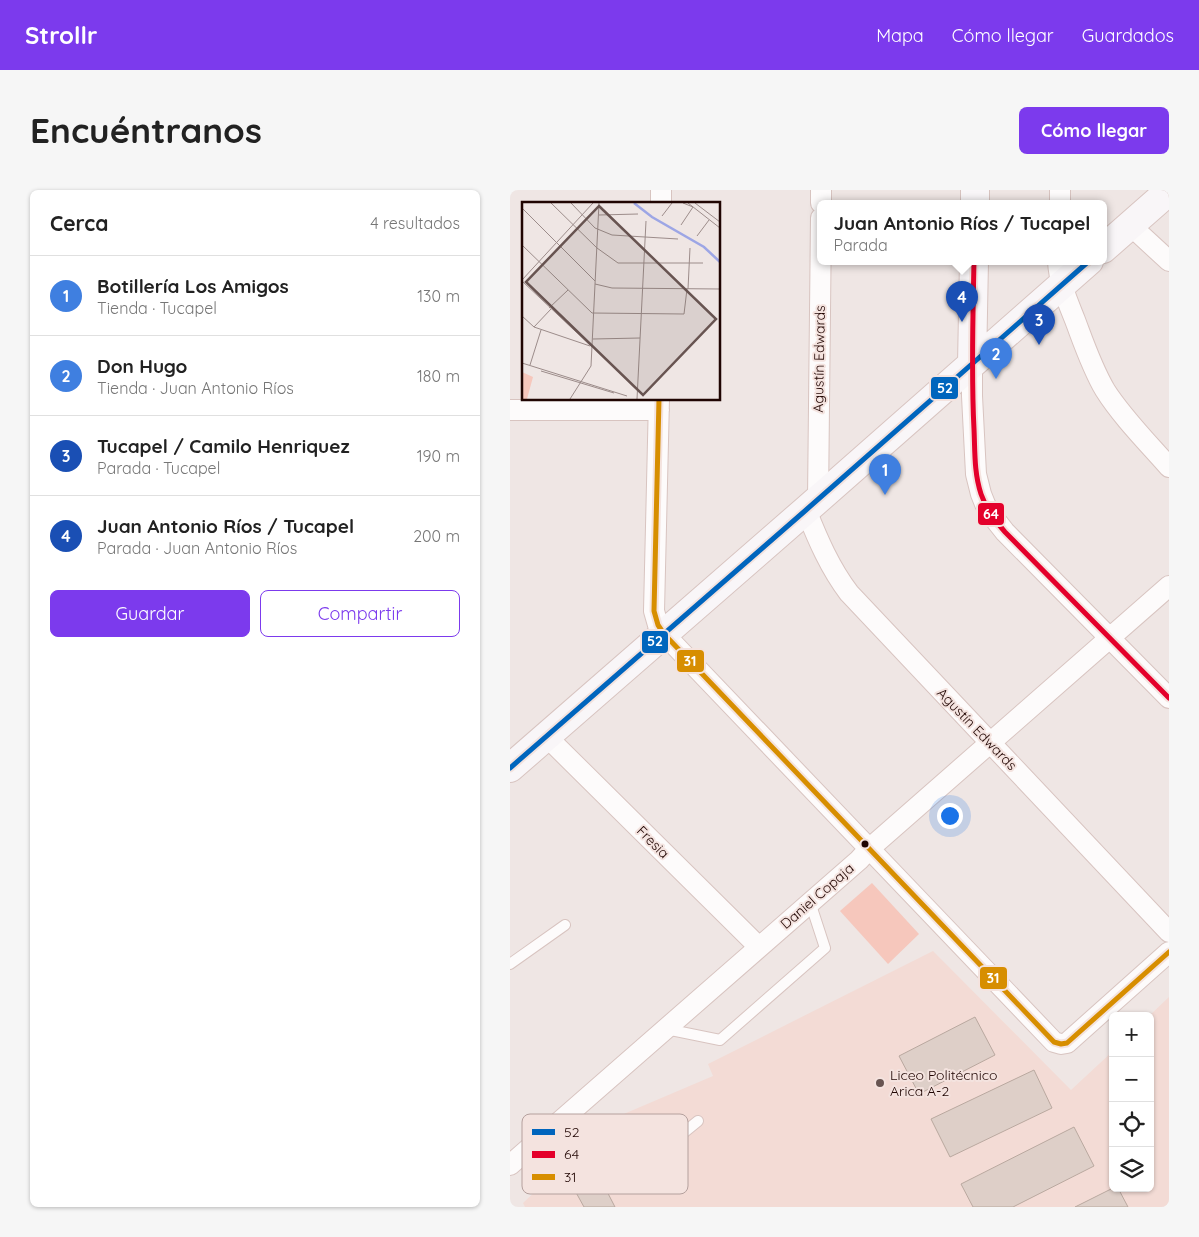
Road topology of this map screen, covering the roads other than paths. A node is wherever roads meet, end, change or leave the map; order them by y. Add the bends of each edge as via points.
1 (1169, 191) edge
2 (1130, 225) junction
3 (1107, 245) edge
4 (1169, 260) edge
5 (820, 265) edge
6 (974, 265) edge
7 (1080, 265) edge
8 (1060, 273) edge
9 (972, 364) junction
10 (659, 405) edge
11 (510, 410) edge
12 (1169, 467) edge
13 (812, 505) junction
14 (1169, 586) edge
15 (664, 634) junction
16 (1110, 638) junction
17 (1169, 698) edge
18 (546, 736) junction
19 (990, 743) junction
20 (510, 768) edge
21 (869, 849) junction
22 (810, 902) junction
23 (565, 925) dead end
24 (1169, 932) edge
25 (759, 947) junction
26 (1169, 952) edge
27 (510, 964) edge
28 (665, 1029) junction
29 (568, 1114) edge
30 (698, 1121) dead end
31 (688, 1129) edge
32 (522, 1155) edge
33 (510, 1165) edge

1 - 2 main road
2 - 3 main road
2 - 4 street
5 - 13 street, Agustín Edwards
6 - 9 main road
7 - 8 main road
8 - 9 main road
8 - 12 street via 1089,358 1105,390
9 - 13 main road
9 - 16 street via 976,474 990,513
10 - 11 street
10 - 15 street via 654,611
13 - 15 main road
13 - 19 street, Agustín Edwards via 821,548 849,593
14 - 16 street, Daniel Copaja
15 - 18 main road
15 - 21 street
16 - 17 street
16 - 19 street, Daniel Copaja
18 - 20 main road
18 - 25 street, Fresia
19 - 21 street, Daniel Copaja
19 - 24 street, Agustín Edwards
21 - 22 street, Daniel Copaja
21 - 26 street via 1054,1042 1067,1043
22 - 25 street, Daniel Copaja
22 - 28 lane via 824,948 720,1040
23 - 27 lane
25 - 28 street, Daniel Copaja
28 - 29 street, Daniel Copaja
30 - 31 lane
32 - 33 street, Daniel Copaja

